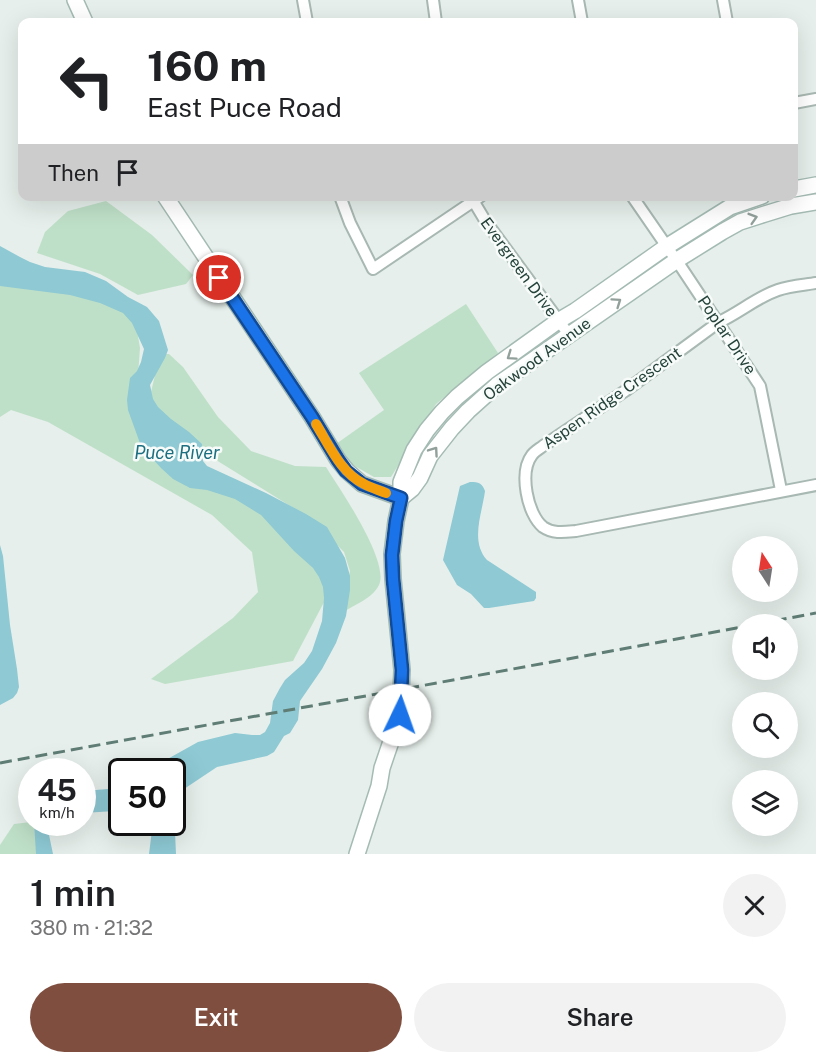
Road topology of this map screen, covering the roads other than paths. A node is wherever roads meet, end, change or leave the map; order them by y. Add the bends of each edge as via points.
1 (75, 0) edge
2 (303, 0) edge
3 (433, 0) edge
4 (578, 0) edge
5 (723, 0) edge
6 (83, 18) edge
7 (306, 18) edge
8 (435, 18) edge
9 (581, 18) edge
10 (726, 18) edge
11 (816, 99) edge
12 (798, 102) edge
13 (816, 185) edge
14 (798, 188) edge
15 (168, 201) edge
16 (342, 201) edge
17 (471, 201) edge
18 (476, 201) edge
19 (635, 201) edge
20 (747, 201) edge
21 (816, 202) edge
22 (666, 247) junction
23 (677, 260) junction
24 (816, 283) edge
25 (558, 321) junction
26 (719, 322) junction
27 (570, 336) junction
28 (816, 484) edge
29 (781, 490) junction
30 (401, 498) junction
31 (357, 854) edge

1 - 6 street
2 - 7 street
3 - 8 street
4 - 9 street
5 - 10 street
11 - 12 street
13 - 14 street
15 - 30 street via 346,471 362,484
16 - 17 street via 373,269
18 - 25 street, Evergreen Drive via 486,222
19 - 22 street, Poplar Drive
20 - 22 street, Oakwood Avenue via 730,207
23 -> 21 street, Oakwood Avenue via 740,222
22 - 23 street, Poplar Drive
22 - 25 street, Oakwood Avenue
23 - 26 street, Poplar Drive
27 -> 23 street, Oakwood Avenue
24 - 26 street, Aspen Ridge Crescent via 778,290
25 - 27 street, Evergreen Drive
25 -> 30 street, Oakwood Avenue via 456,397 414,450 400,482
26 - 29 street, Poplar Drive via 760,386
26 - 29 street, Aspen Ridge Crescent via 531,455 525,477 534,515 544,527 558,532 576,531
30 -> 27 street, Oakwood Avenue via 412,489 430,456 468,411
28 - 29 street, Aspen Ridge Crescent
30 - 31 street via 392,555 402,670 400,715

